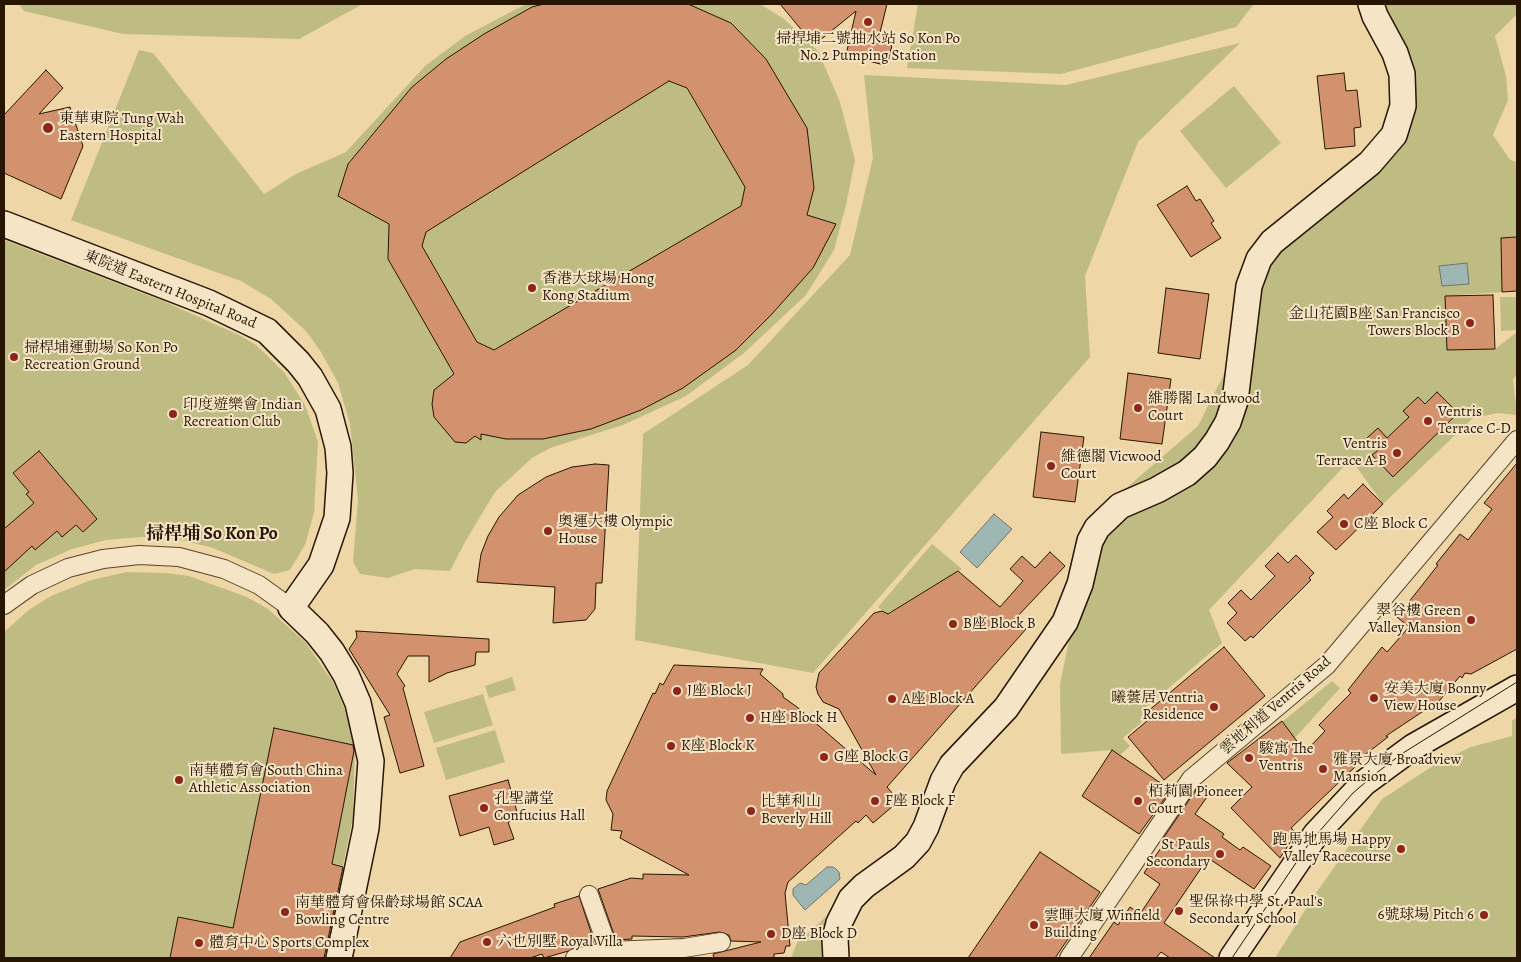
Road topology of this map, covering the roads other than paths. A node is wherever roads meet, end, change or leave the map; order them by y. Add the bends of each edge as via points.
1 (1371, 4) edge
2 (4, 224) edge
3 (1517, 440) edge
4 (4, 605) edge
5 (291, 608) junction
6 (1515, 687) edge
7 (589, 894) dead end
8 (721, 942) dead end
9 (609, 951) junction
10 (339, 958) edge
11 (575, 958) edge
12 (836, 958) edge
13 (1069, 958) edge
14 (1232, 958) edge

1 - 12 street via 1402,74 1403,106 1394,135 1370,163 1272,242 1259,259 1249,286 1235,401 1220,436 1205,457 1187,473 1120,506 1097,528 1065,622 1006,708 952,765 926,827 912,849 851,899 839,923 835,939
2 - 5 street, 東院道 Eastern Hospital Road via 249,321 277,339 310,378 328,409 332,423 338,456 340,499 332,540 321,566
3 - 13 street, 雲地利道 Ventris Road via 1327,665 1191,779
4 - 5 street via 32,585 68,568 103,558 139,555 179,558 224,569 259,585
5 - 10 street via 317,633 346,675 358,703 371,760 366,828
6 - 14 street via 1413,747 1353,793 1313,838
7 - 9 street
8 - 9 street via 684,948
9 - 11 street

